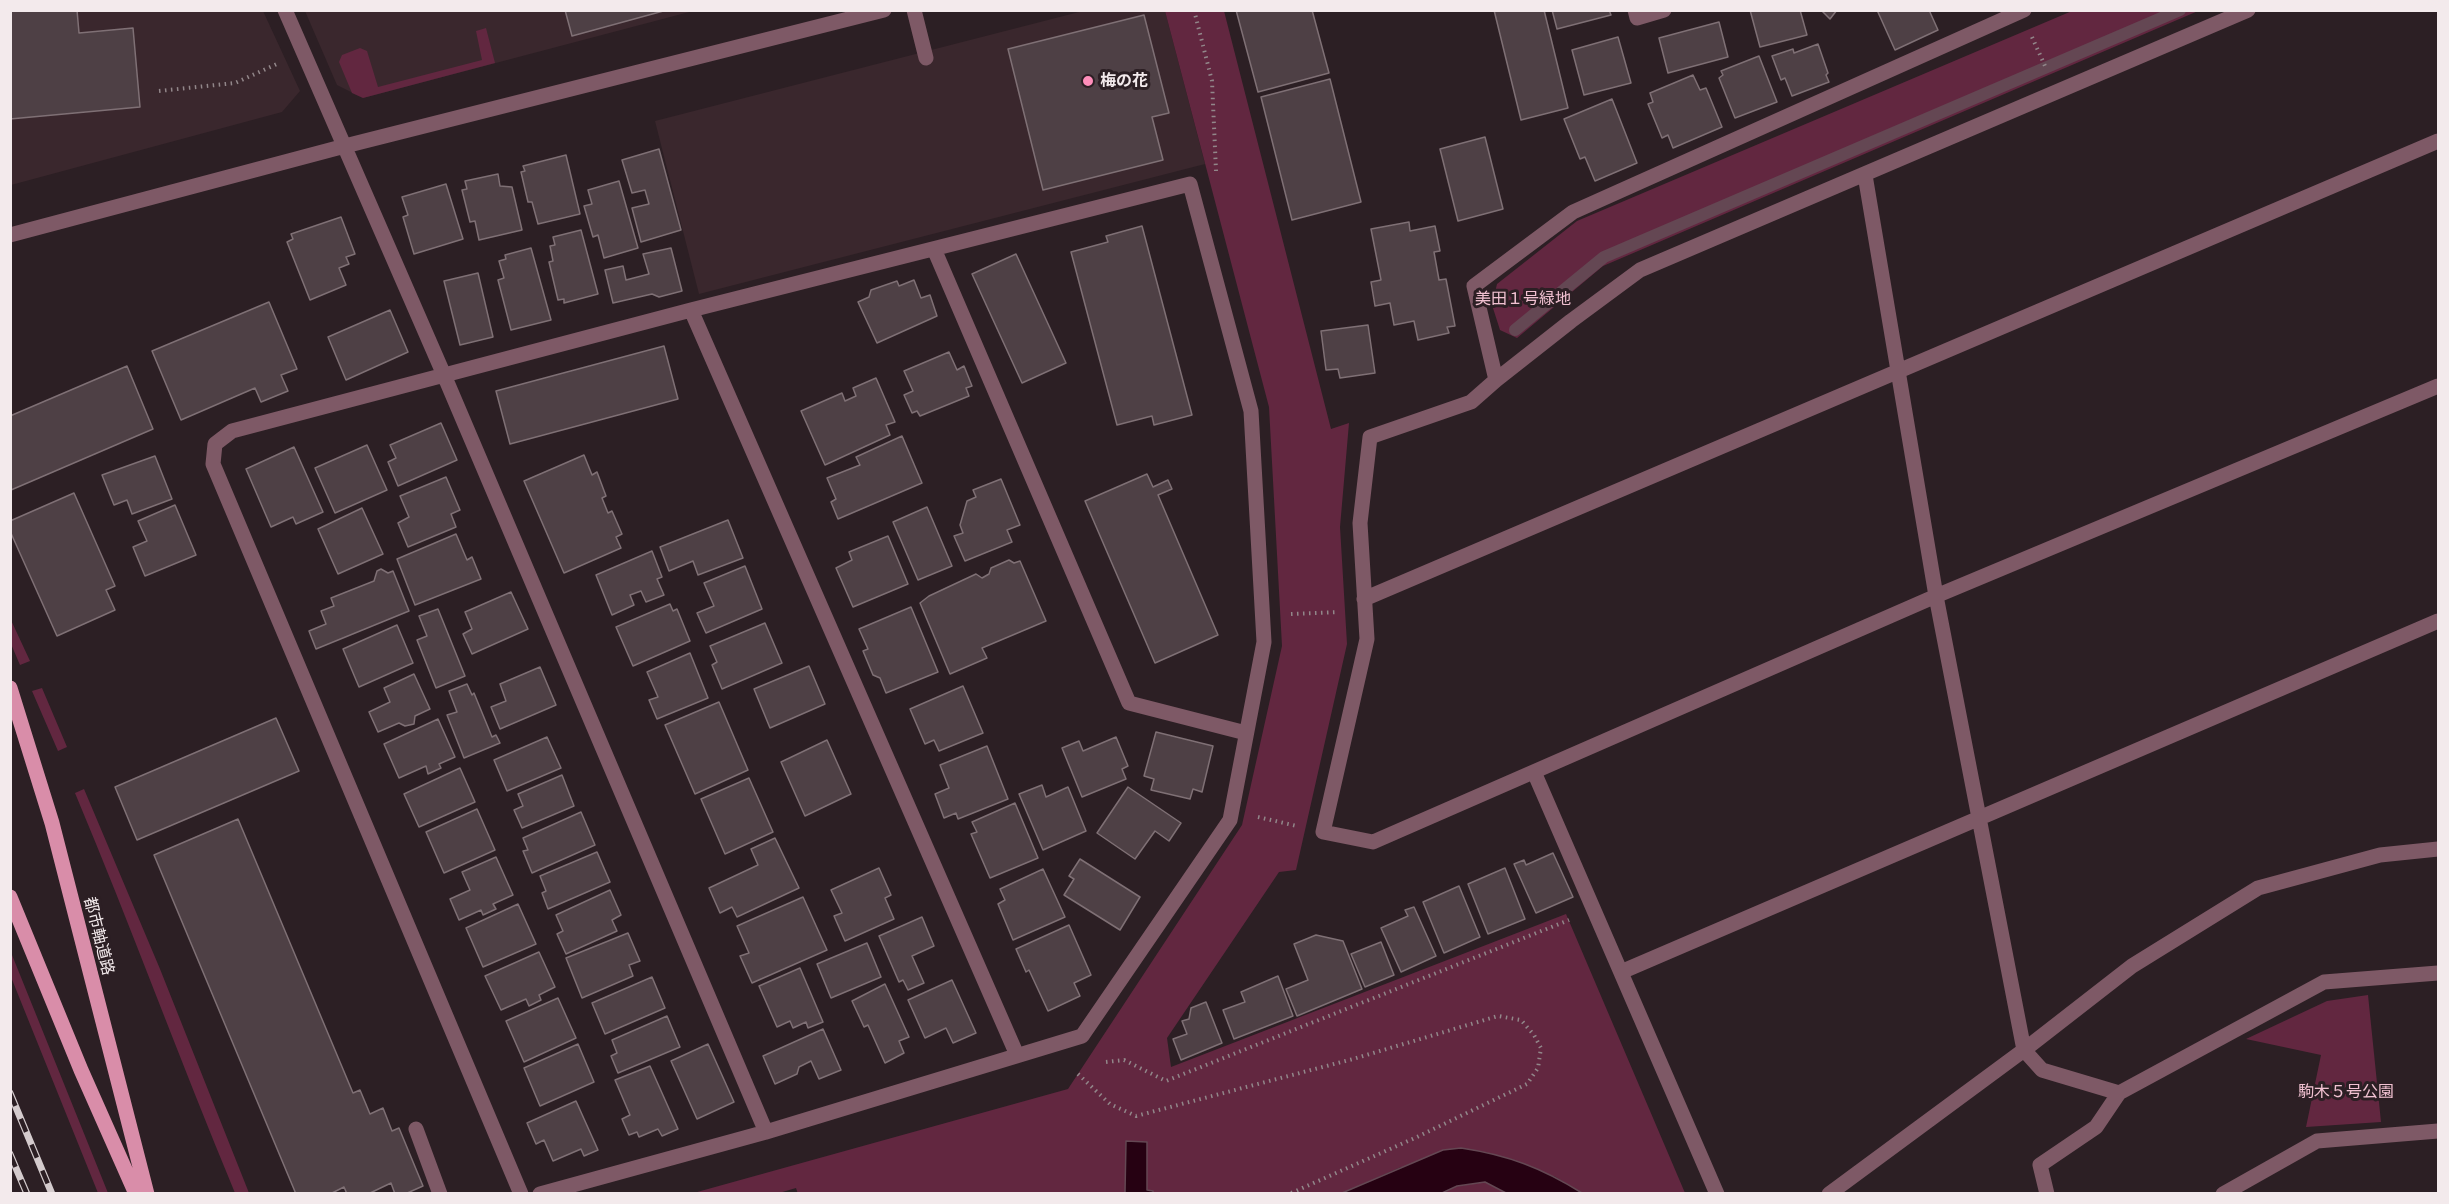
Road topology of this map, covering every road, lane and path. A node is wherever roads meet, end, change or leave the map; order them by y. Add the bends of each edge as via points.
1 (285, 10) edge
2 (884, 10) edge
3 (914, 10) edge
4 (1194, 10) edge
5 (1635, 10) edge
6 (1664, 10) edge
7 (2248, 10) edge
8 (2022, 11) edge
9 (926, 58) dead end
10 (281, 62) dead end
11 (159, 91) dead end
12 (2057, 92) junction
13 (2439, 141) edge
14 (345, 146) junction
15 (1216, 174) dead end
16 (1865, 175) junction
17 (10, 235) edge
18 (934, 249) junction
19 (691, 310) junction
20 (1898, 373) junction
21 (444, 375) junction
22 (1496, 380) junction
23 (2439, 386) edge
24 (1936, 596) junction
25 (1364, 599) junction
26 (1287, 615) dead end
27 (2439, 621) edge
28 (10, 688) edge
29 (1246, 733) junction
30 (1534, 772) junction
31 (1254, 817) dead end
32 (1980, 819) junction
33 (1323, 832) junction
34 (2439, 849) edge
35 (10, 897) edge
36 (1595, 909) junction
37 (1622, 972) junction
38 (2439, 973) edge
39 (2024, 1050) junction
40 (1017, 1055) junction
41 (1106, 1062) dead end
42 (1078, 1074) dead end
43 (2119, 1093) junction
44 (416, 1130) dead end
45 (2439, 1131) edge
46 (766, 1132) junction
47 (136, 1194) edge
48 (147, 1194) edge
49 (441, 1194) edge
50 (521, 1194) edge
51 (540, 1194) edge
52 (1289, 1194) edge
53 (1717, 1194) edge
54 (1829, 1194) edge
55 (2048, 1194) edge
56 (2223, 1194) edge

1 - 14 street
2 - 14 street
3 - 9 street
4 - 15 path via 1212,81
5 - 6 street via 1637,18
7 - 12 street
8 - 12 path
8 - 22 street via 1573,212 1474,286
10 - 11 path via 235,83
12 - 16 street
13 - 20 street
14 - 17 street
14 - 21 street
16 - 20 street
16 - 22 street via 1640,270
18 - 19 street
18 - 29 street via 1129,703
18 - 29 street via 1190,184 1251,411 1264,642
19 - 21 street
19 - 40 street
20 - 24 street
20 - 25 street
21 - 46 street
21 - 50 street via 232,431 215,444 213,464
22 - 25 street via 1471,402 1370,437 1360,523
23 - 24 street
24 - 30 street
24 - 32 street
25 - 26 path via 1345,612
25 - 33 street via 1367,639
27 - 32 street
28 - 48 main road, 都市軸道路 via 52,823
29 - 40 street via 1230,820 1082,1036
30 - 33 street via 1373,842
30 - 36 street
31 - 33 path
32 - 37 street
32 - 39 street
34 - 39 street via 2380,855 2258,888 2132,966
35 - 47 main road
36 - 37 street
36 - 41 path via 1166,1081 1124,1060
37 - 53 street
38 - 43 street via 2324,982
39 - 43 street via 2042,1070
39 - 54 street
40 - 46 street
42 - 52 path via 1110,1104 1136,1116 1498,1016 1521,1020 1534,1035 1541,1048 1538,1068 1527,1084
43 - 55 street via 2096,1127 2040,1165
44 - 49 street
45 - 56 street via 2317,1141
46 - 51 street

